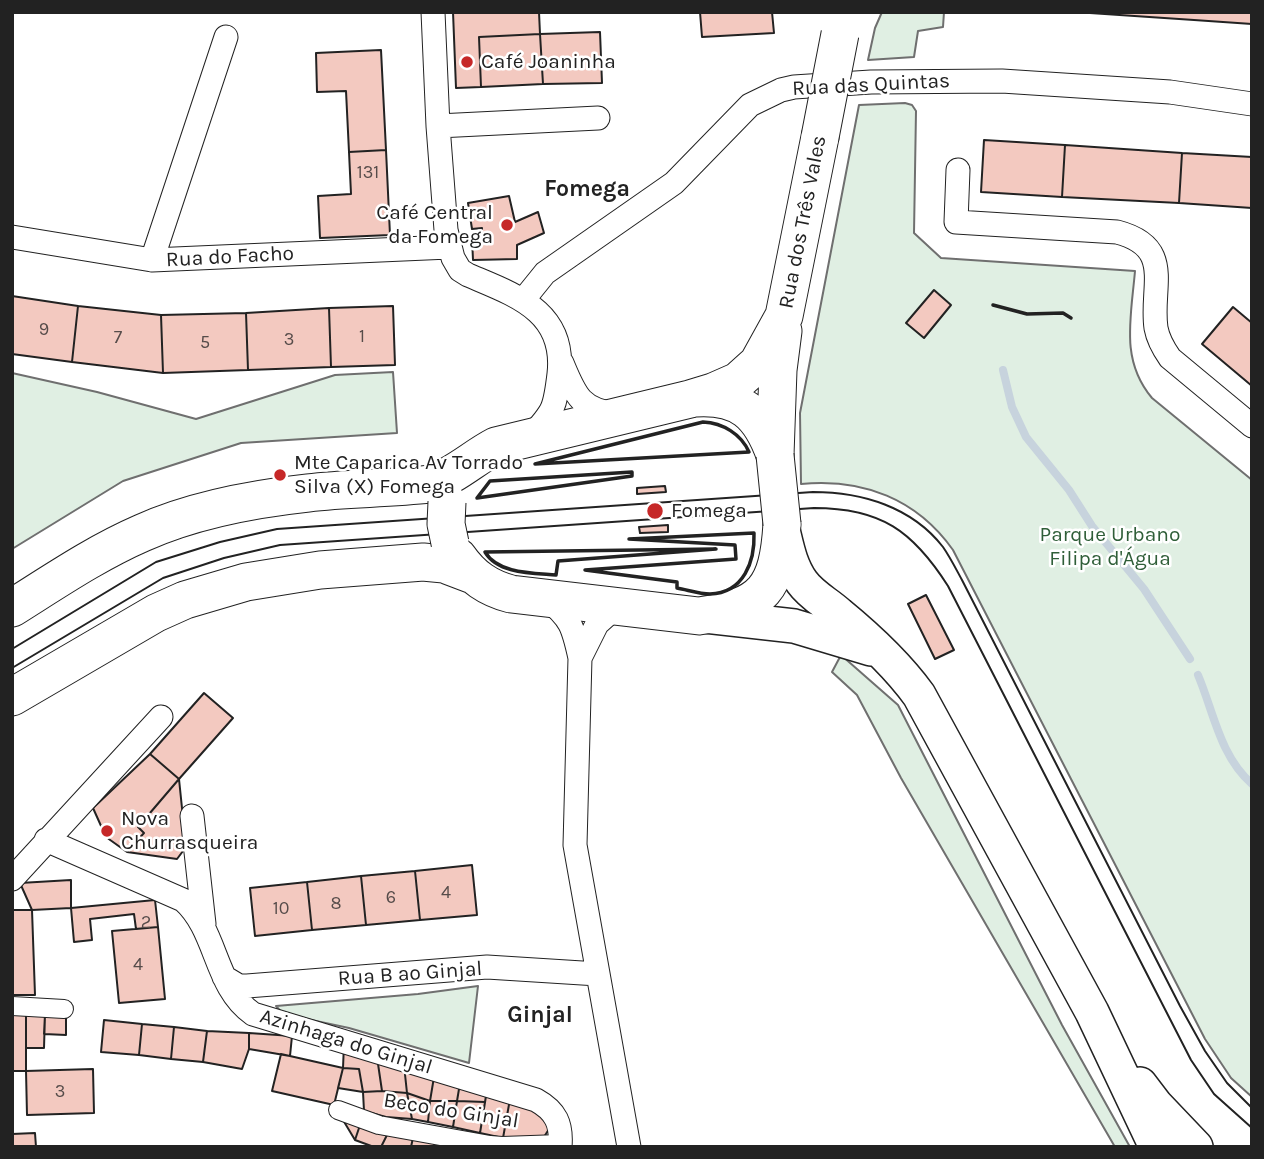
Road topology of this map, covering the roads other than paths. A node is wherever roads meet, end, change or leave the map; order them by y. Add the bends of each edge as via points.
1 (433, 12) edge
2 (842, 23) edge
3 (226, 37) dead end
4 (1252, 104) edge
5 (598, 118) dead end
6 (438, 126) junction
7 (958, 170) dead end
8 (12, 237) edge
9 (449, 247) junction
10 (152, 260) junction
11 (524, 299) junction
12 (784, 316) junction
13 (561, 359) junction
14 (690, 398) junction
15 (623, 415) junction
16 (1252, 426) edge
17 (528, 438) junction
18 (775, 455) junction
19 (467, 464) junction
20 (782, 524) junction
21 (473, 575) junction
22 (546, 598) junction
23 (617, 606) junction
24 (12, 608) edge
25 (699, 616) junction
26 (878, 652) junction
27 (580, 658) junction
28 (12, 697) edge
29 (161, 717) dead end
30 (192, 816) dead end
31 (46, 841) junction
32 (12, 879) edge
33 (204, 927) junction
34 (598, 974) junction
35 (224, 977) junction
36 (12, 1006) edge
37 (64, 1009) dead end
38 (1092, 1012) junction
39 (338, 1110) dead end
40 (560, 1145) edge
41 (629, 1147) edge
42 (1156, 1147) edge
43 (1196, 1147) edge

1 - 6 street
2 - 12 main road, Rua dos Três Vales, bridge
3 - 10 street
4 - 11 street, Rua das Quintas via 1170,92 1002,81 883,82 781,90 750,105 674,183 545,272
5 - 6 street
6 - 9 street
7 - 16 street via 956,222 1133,236 1154,260 1156,326 1162,347
8 - 10 street, Rua do Facho
9 - 10 street, Rua do Facho
9 - 11 street via 460,270
11 - 13 street via 550,325
12 - 14 main road, Rua dos Três Vales via 758,363 738,381
12 - 18 main road
13 - 15 street via 584,403 599,412
13 - 17 street via 551,415
14 - 15 main road, Rua dos Três Vales
14 - 18 main road via 719,398 741,405 767,433
15 - 17 main road, Rua dos Três Vales
17 - 19 main road, Rua dos Três Vales via 496,446
18 - 20 main road, bridge
19 - 21 main road, bridge via 447,502 446,524 450,543
19 - 24 main road, Rua dos Três Vales via 430,484 310,492 196,514 143,532
20 - 25 main road via 780,552 767,586 744,606
20 - 26 main road via 788,554 802,582
21 - 22 main road via 499,591
21 - 28 main road via 423,562 320,570 246,582 156,613
22 - 23 main road
22 - 27 street via 574,629
23 - 25 main road
23 - 27 street via 597,624
25 - 26 main road via 794,626
26 - 38 main road via 919,695
27 - 34 street via 575,845
29 - 31 street
30 - 33 street
31 - 32 street
31 - 33 street, Azinhaga do Ginjal via 170,893 191,907
33 - 35 street, Azinhaga do Ginjal
34 - 35 street, Rua B ao Ginjal via 487,967 247,986
34 - 41 street
35 - 40 street, Azinhaga do Ginjal via 233,997 253,1014 536,1100 559,1120
36 - 37 street
38 - 42 main road
38 - 43 main road via 1156,1105
39 - 40 street, Beco do Ginjal via 379,1125 490,1145

